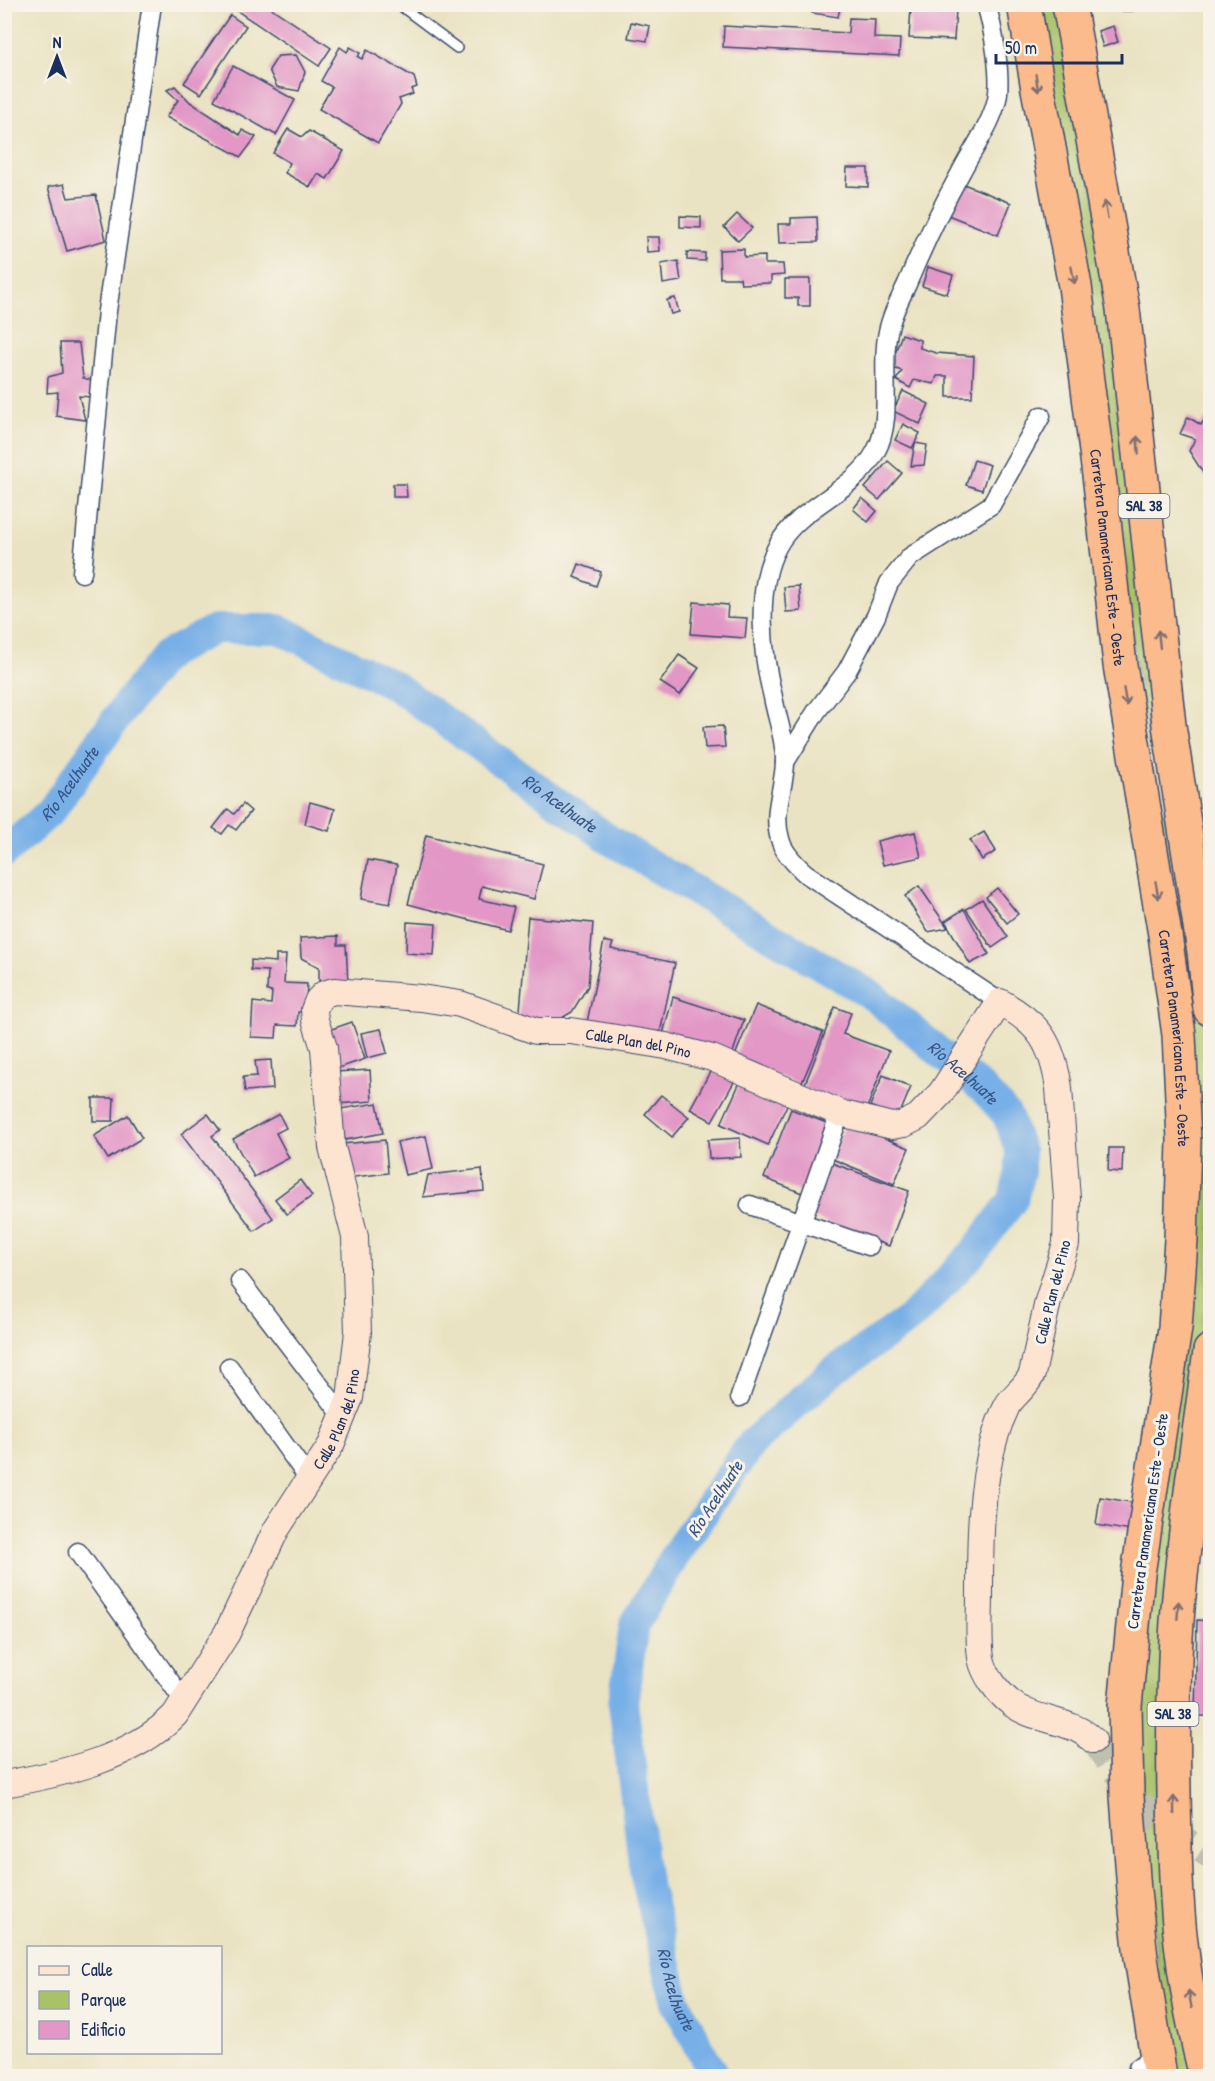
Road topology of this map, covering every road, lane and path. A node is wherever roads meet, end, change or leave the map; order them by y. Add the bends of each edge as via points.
1 (152, 4) edge
2 (398, 4) edge
3 (986, 4) edge
4 (1024, 4) edge
5 (1070, 4) edge
6 (458, 48) dead end
7 (1041, 416) dead end
8 (82, 573) dead end
9 (1171, 740) junction
10 (1133, 746) junction
11 (785, 762) junction
12 (1182, 807) junction
13 (1144, 814) junction
14 (1000, 1002) junction
15 (1210, 1009) edge
16 (840, 1113) junction
17 (750, 1205) dead end
18 (801, 1222) junction
19 (869, 1246) dead end
20 (240, 1281) dead end
21 (1210, 1351) edge
22 (229, 1368) dead end
23 (740, 1397) dead end
24 (343, 1416) junction
25 (309, 1479) junction
26 (78, 1552) dead end
27 (184, 1701) junction
28 (1093, 1740) tunnel mouth
29 (4, 1784) edge
30 (1150, 2069) edge
31 (1206, 2076) edge

1 - 8 street via 107,311
2 - 6 lane
3 - 11 street via 996,54 998,97 990,121 950,193 889,325 884,431 877,451 862,472 795,524 777,545 767,570 765,657
4 -> 10 highway, Carretera Panamericana Este - Oeste / SAL 38 via 1075,286
9 -> 5 highway, SAL 38 via 1123,309
7 - 11 street via 991,505 910,557 890,583 847,671
9 - 10 highway via 1160,760 1141,758
9 - 12 highway, SAL 38
10 - 13 highway, Carretera Panamericana Este - Oeste / SAL 38
11 - 14 street via 777,813 780,840 791,859 805,873
12 - 13 highway via 1174,795 1158,793 1148,797
12 - 15 highway, SAL 38
13 -> 30 highway, Carretera Panamericana Este - Oeste / SAL 38 via 1173,985 1184,1140 1175,1328 1138,1574 1125,1706 1127,1796
14 - 16 street, Calle Plan del Pino via 941,1093 918,1117 892,1126
14 - 28 street, Calle Plan del Pino via 1037,1027 1049,1047 1056,1071 1067,1221 1066,1244 1032,1374 1008,1405 994,1439 987,1472 980,1564 981,1660 989,1679 1011,1703 1084,1731
16 - 18 street
16 - 24 street, Calle Plan del Pino via 691,1052 570,1031 536,1031 460,1004 334,991 324,994 314,1010 315,1020 324,1048 332,1147 355,1237 358,1332 350,1398
17 - 18 street
18 - 19 street
18 - 23 street
20 - 24 street
31 -> 21 highway, SAL 38 via 1181,1943 1173,1730 1178,1607
22 - 25 street
24 - 25 street, Calle Plan del Pino via 331,1445
25 - 27 street, Calle Plan del Pino via 276,1530 227,1633
26 - 27 street
27 - 29 street, Calle Plan del Pino via 165,1725 144,1741 88,1764

